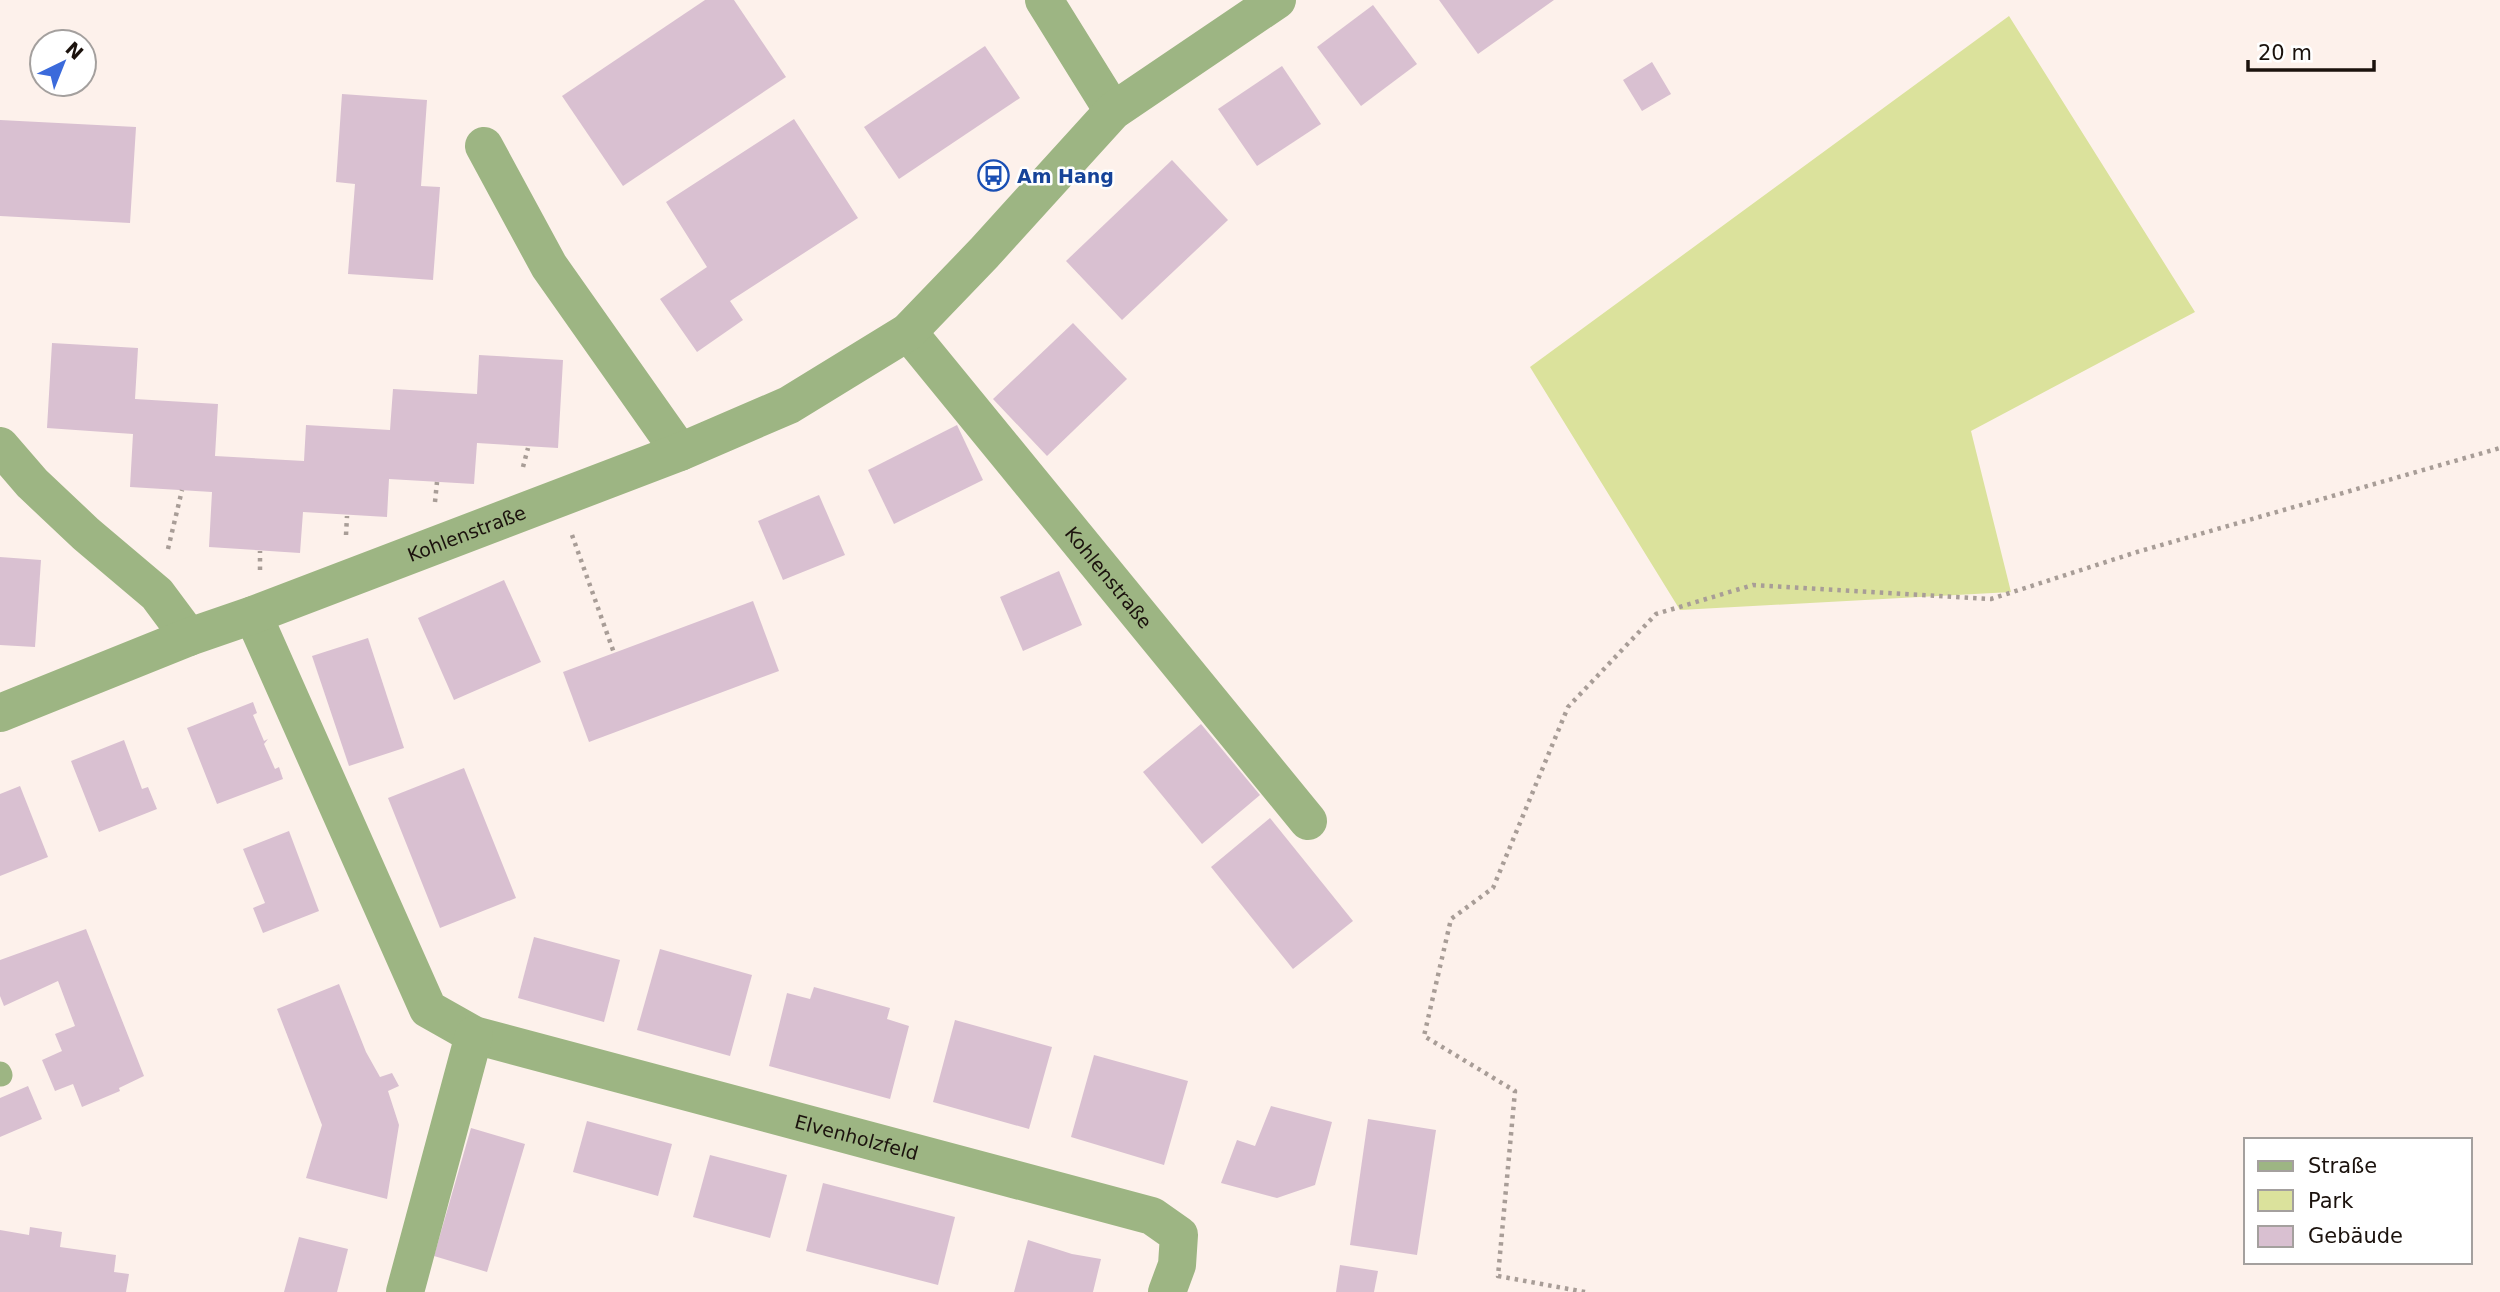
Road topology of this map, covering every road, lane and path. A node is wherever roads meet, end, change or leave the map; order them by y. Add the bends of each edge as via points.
1 (1044, 0) edge
2 (1277, 0) edge
3 (1113, 111) junction
4 (484, 146) dead end
5 (908, 332) junction
6 (0, 446) edge
7 (2500, 448) edge
8 (680, 452) junction
9 (182, 490) dead end
10 (559, 498) junction
11 (157, 594) junction
12 (253, 615) junction
13 (189, 637) junction
14 (614, 653) dead end
15 (0, 713) edge
16 (1308, 821) dead end
17 (474, 1035) junction
18 (405, 1292) edge
19 (1167, 1292) edge
20 (1585, 1292) edge

1 - 3 street
2 - 3 street, Kohlenstraße
3 - 5 street, Kohlenstraße
4 - 8 street via 549,266
5 - 8 street, Kohlenstraße via 789,405
5 - 16 street, Kohlenstraße
6 - 11 street via 86,534
7 - 20 path via 2137,552 1991,599 1753,585 1656,614 1568,707 1493,888 1451,919 1424,1036 1515,1091 1498,1276
8 - 10 street, Kohlenstraße
9 - 11 path
10 - 12 street, Kohlenstraße
10 - 14 path
11 - 13 street
12 - 13 street, Kohlenstraße
12 - 17 street, Elvenholzfeld via 428,1009
13 - 15 street, Kohlenstraße
17 - 18 street
17 - 19 street, Elvenholzfeld via 1152,1216 1179,1235 1177,1265

